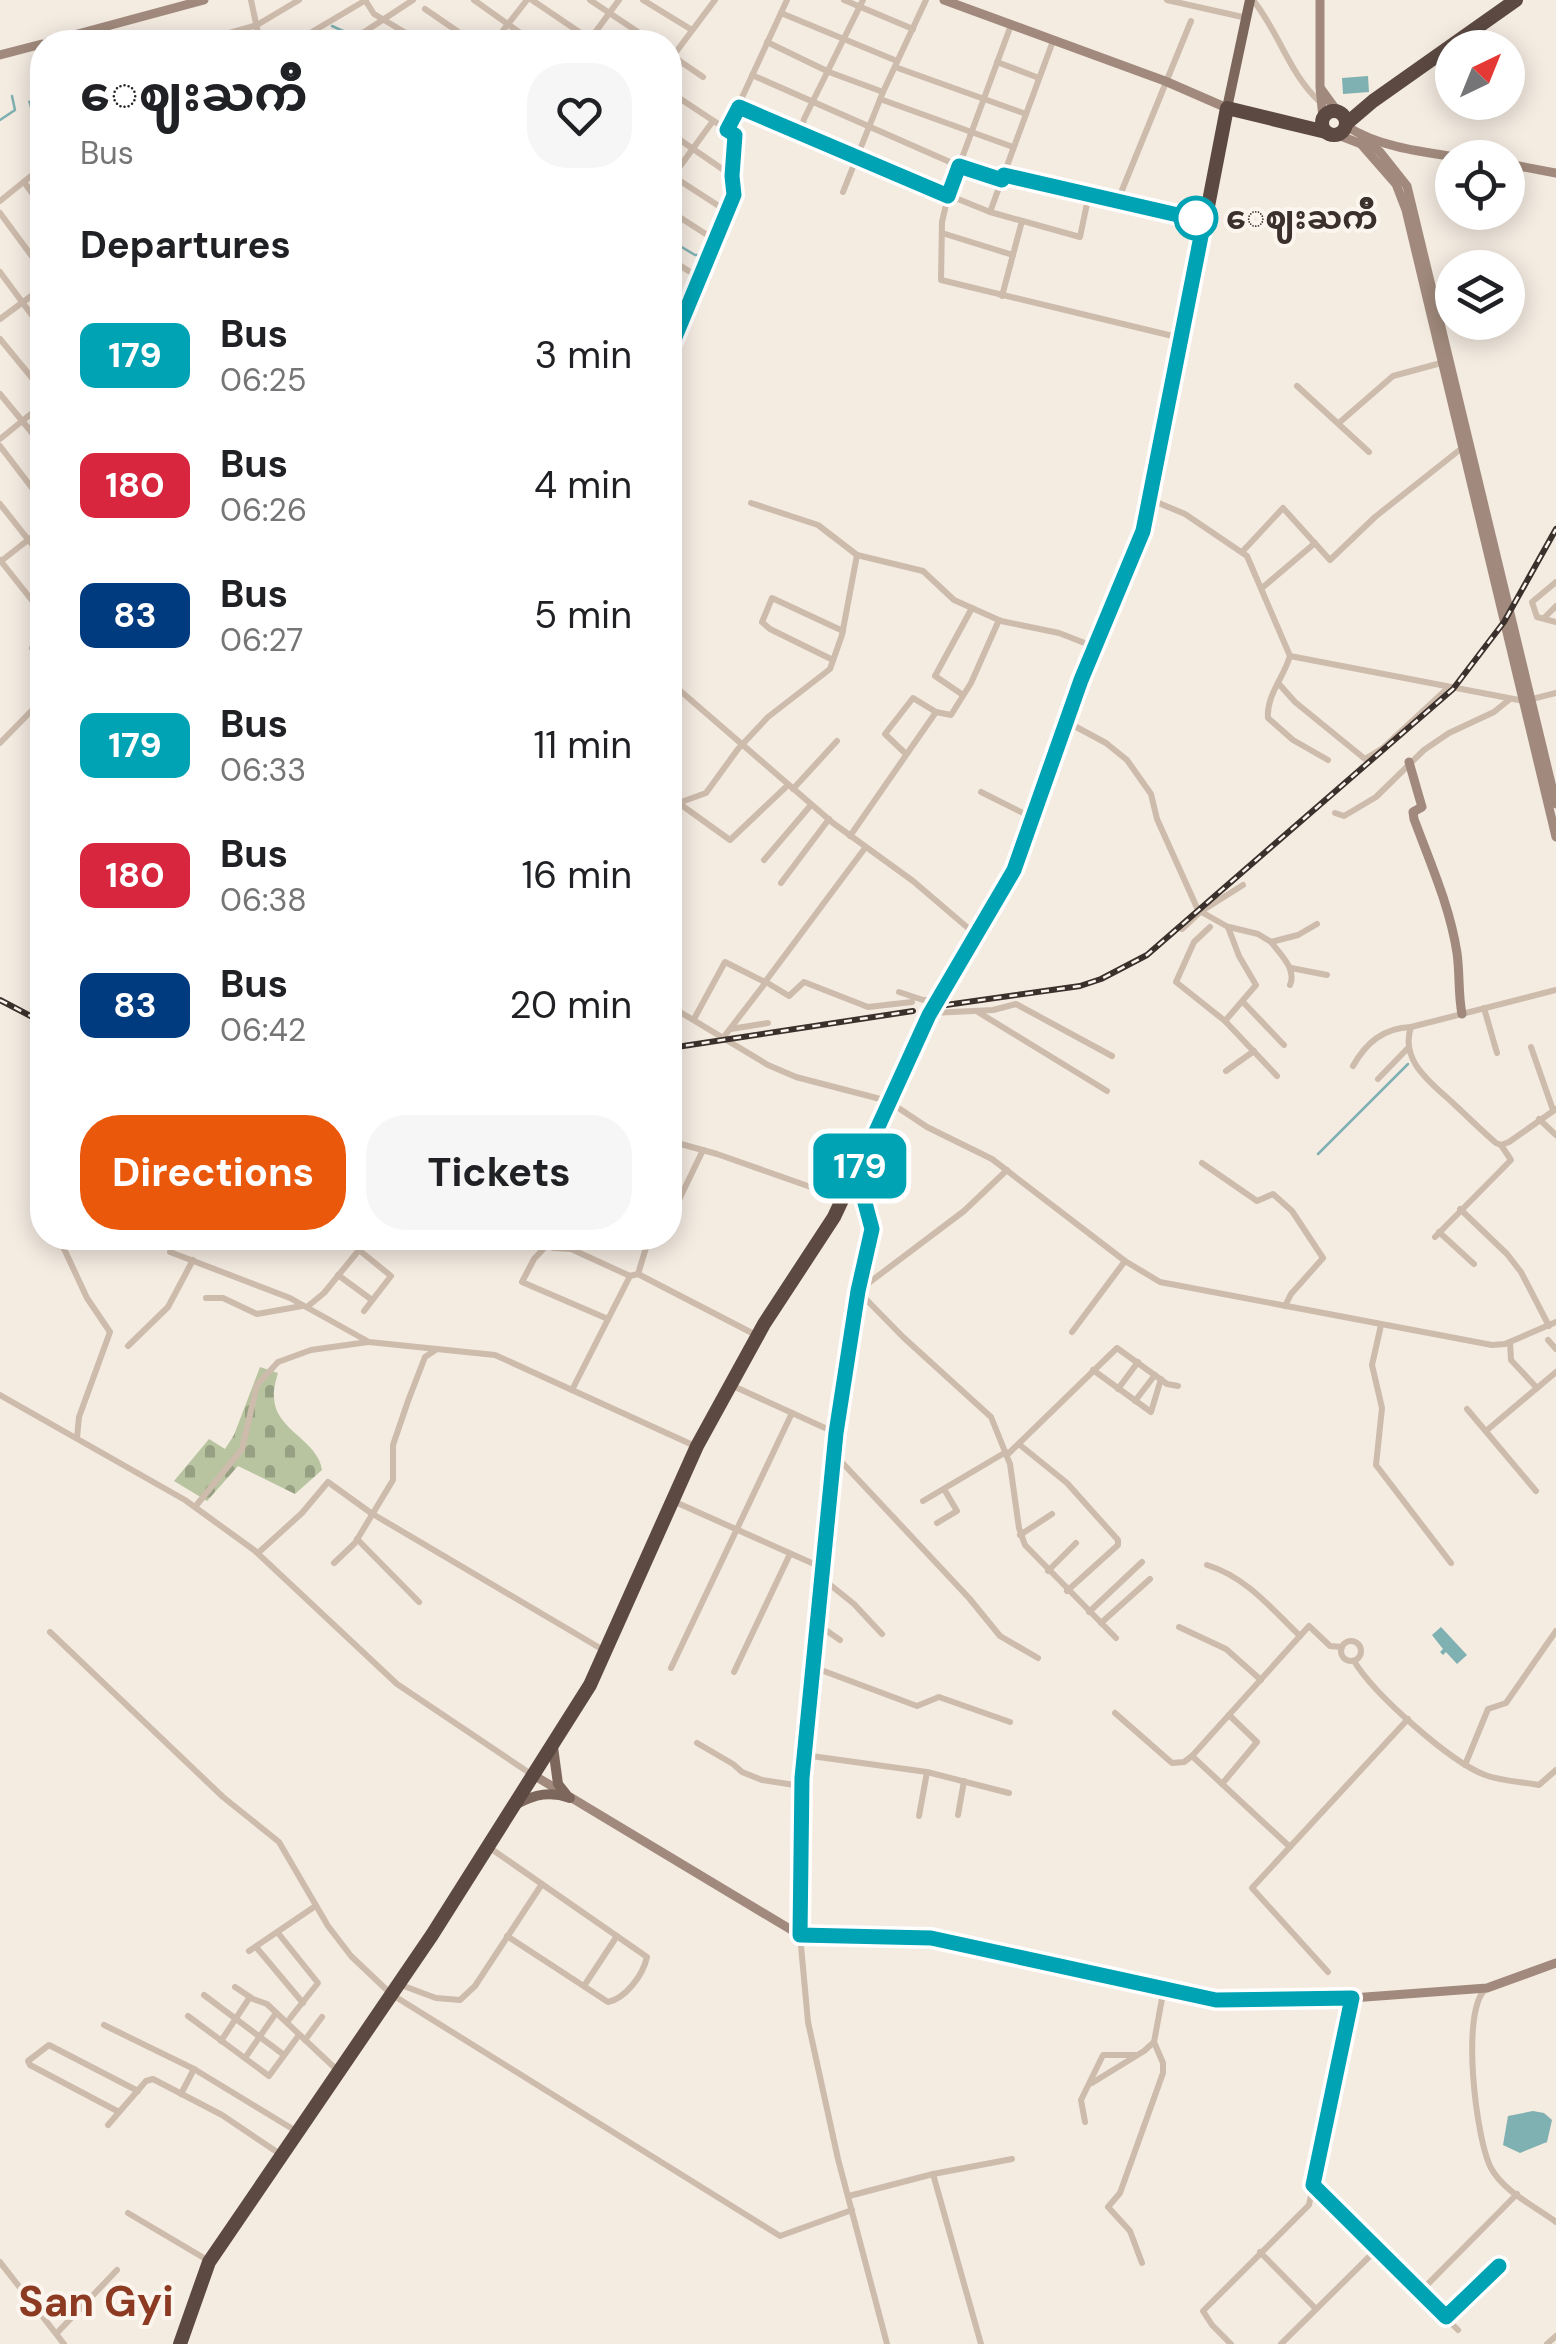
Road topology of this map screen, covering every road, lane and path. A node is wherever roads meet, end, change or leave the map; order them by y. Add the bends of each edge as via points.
1 (204, 0) edge
2 (251, 0) edge
3 (299, 0) edge
4 (365, 0) edge
5 (413, 0) edge
6 (474, 0) edge
7 (530, 0) edge
8 (590, 0) edge
9 (619, 0) edge
10 (642, 0) edge
11 (701, 0) edge
12 (787, 0) edge
13 (844, 0) edge
14 (926, 0) edge
15 (944, 0) edge
16 (1167, 0) edge
17 (1252, 0) edge
18 (1320, 0) edge
19 (1516, 0) edge
20 (713, 3) edge
21 (862, 3) edge
22 (425, 8) dead end
23 (610, 13) junction
24 (781, 13) junction
25 (1248, 18) junction
26 (382, 20) junction
27 (1191, 21) dead end
28 (258, 25) junction
29 (507, 25) junction
30 (1011, 25) junction
31 (913, 29) junction
32 (97, 30) edge
33 (240, 30) edge
34 (259, 30) edge
35 (316, 30) edge
36 (367, 30) edge
37 (400, 30) edge
38 (456, 30) edge
39 (503, 30) edge
40 (515, 30) edge
41 (574, 30) edge
42 (599, 30) edge
43 (635, 30) edge
44 (692, 30) junction
45 (845, 39) junction
46 (1052, 41) junction
47 (767, 42) junction
48 (682, 43) edge
49 (30, 47) edge
50 (0, 55) edge
51 (997, 62) junction
52 (682, 64) edge
53 (896, 64) junction
54 (829, 72) junction
55 (752, 75) junction
56 (703, 77) dead end
57 (1039, 78) junction
58 (1165, 81) junction
59 (1320, 87) junction
60 (881, 96) junction
61 (984, 99) junction
62 (682, 100) edge
63 (814, 103) junction
64 (739, 107) junction
65 (1227, 108) junction
66 (1026, 114) junction
67 (1334, 120) junction
68 (716, 123) junction
69 (729, 126) junction
70 (868, 126) junction
71 (971, 132) junction
72 (800, 135) junction
73 (1361, 140) junction
74 (682, 141) edge
75 (1372, 145) junction
76 (1394, 146) junction
77 (1014, 147) junction
78 (693, 148) junction
79 (1435, 153) edge
80 (855, 158) junction
81 (682, 162) edge
82 (1386, 164) junction
83 (959, 166) junction
84 (1525, 167) edge
85 (1556, 173) edge
86 (732, 176) junction
87 (30, 177) edge
88 (1002, 178) junction
89 (24, 182) junction
90 (682, 184) edge
91 (30, 190) edge
92 (843, 192) dead end
93 (1089, 194) junction
94 (948, 196) junction
95 (1118, 200) junction
96 (0, 201) edge
97 (728, 212) junction
98 (990, 212) junction
99 (0, 213) edge
100 (682, 219) edge
101 (1022, 221) junction
102 (1204, 221) junction
103 (942, 233) junction
104 (716, 240) junction
105 (30, 254) edge
106 (1013, 255) junction
107 (682, 266) edge
108 (0, 272) edge
109 (698, 277) junction
110 (1002, 296) junction
111 (30, 297) edge
112 (23, 302) junction
113 (682, 310) edge
114 (30, 312) edge
115 (686, 312) junction
116 (0, 319) edge
117 (682, 321) edge
118 (1181, 338) junction
119 (0, 339) edge
120 (1441, 363) junction
121 (30, 375) edge
122 (1297, 386) dead end
123 (0, 394) edge
124 (30, 415) edge
125 (23, 421) junction
126 (1340, 422) junction
127 (30, 430) edge
128 (0, 443) edge
129 (1462, 448) junction
130 (1370, 452) dead end
131 (30, 484) edge
132 (1151, 500) junction
133 (751, 502) dead end
134 (0, 504) edge
135 (29, 539) joint
136 (1315, 543) junction
137 (1242, 552) junction
138 (857, 555) junction
139 (0, 561) edge
140 (1556, 582) edge
141 (1262, 588) junction
142 (30, 598) edge
143 (1556, 606) edge
144 (972, 608) junction
145 (1544, 618) junction
146 (999, 620) junction
147 (1556, 622) edge
148 (843, 631) junction
149 (1096, 647) junction
150 (1290, 656) junction
151 (834, 660) junction
152 (1279, 684) junction
153 (1448, 687) junction
154 (682, 692) edge
155 (1556, 693) edge
156 (963, 695) junction
157 (1510, 698) junction
158 (1527, 700) junction
159 (30, 712) edge
160 (936, 712) junction
161 (1066, 721) junction
162 (837, 741) dead end
163 (0, 743) edge
164 (743, 744) junction
165 (906, 754) junction
166 (1328, 760) dead end
167 (1409, 762) junction
168 (790, 787) junction
169 (981, 792) dead end
170 (682, 802) edge
171 (1556, 804) edge
172 (682, 805) edge
173 (812, 805) junction
174 (1335, 812) dead end
175 (1032, 818) junction
176 (829, 820) junction
177 (850, 836) junction
178 (1556, 837) edge
179 (866, 848) junction
180 (764, 860) dead end
181 (781, 882) dead end
182 (1243, 884) dead end
183 (1200, 912) junction
184 (1317, 924) dead end
185 (1210, 927) dead end
186 (1228, 927) junction
187 (1182, 929) dead end
188 (976, 935) junction
189 (1271, 942) junction
190 (1290, 968) junction
191 (1327, 975) dead end
192 (765, 982) junction
193 (1290, 985) dead end
194 (1556, 990) edge
195 (900, 992) dead end
196 (912, 1002) dead end
197 (1244, 1003) junction
198 (934, 1007) junction
199 (1484, 1008) junction
200 (977, 1011) junction
201 (682, 1013) edge
202 (1462, 1014) junction
203 (694, 1020) junction
204 (1225, 1021) junction
205 (768, 1023) dead end
206 (1411, 1027) junction
207 (730, 1029) junction
208 (724, 1038) junction
209 (1284, 1044) dead end
210 (1410, 1046) junction
211 (1531, 1047) dead end
212 (1254, 1051) junction
213 (1498, 1053) dead end
214 (1112, 1056) dead end
215 (1353, 1066) dead end
216 (1226, 1071) dead end
217 (1277, 1076) dead end
218 (1378, 1079) dead end
219 (1106, 1091) dead end
220 (888, 1101) junction
221 (1554, 1110) edge
222 (1540, 1118) junction
223 (1556, 1135) edge
224 (682, 1144) edge
225 (1502, 1145) junction
226 (703, 1150) junction
227 (1202, 1163) dead end
228 (1007, 1170) junction
229 (857, 1173) junction
230 (682, 1194) edge
231 (843, 1198) junction
232 (1460, 1209) junction
233 (65, 1250) edge
234 (543, 1250) edge
235 (573, 1250) edge
236 (644, 1250) edge
237 (170, 1252) dead end
238 (193, 1260) junction
239 (1125, 1261) junction
240 (1474, 1264) dead end
241 (338, 1275) junction
242 (634, 1275) junction
243 (858, 1291) junction
244 (206, 1298) dead end
245 (372, 1300) junction
246 (305, 1306) junction
247 (1285, 1306) junction
248 (364, 1311) dead end
249 (608, 1320) junction
250 (1552, 1324) edge
251 (1381, 1325) junction
252 (1072, 1332) dead end
253 (757, 1336) junction
254 (1548, 1340) dead end
255 (369, 1342) junction
256 (1510, 1342) junction
257 (128, 1346) dead end
258 (438, 1348) junction
259 (1556, 1349) edge
260 (1138, 1362) junction
261 (1093, 1370) junction
262 (1556, 1372) edge
263 (1158, 1377) junction
264 (730, 1385) junction
265 (1178, 1386) dead end
266 (1537, 1388) junction
267 (1118, 1389) junction
268 (572, 1390) junction
269 (0, 1394) edge
270 (1134, 1401) junction
271 (1467, 1409) dead end
272 (792, 1413) junction
273 (1486, 1430) junction
274 (836, 1433) junction
275 (77, 1438) junction
276 (1020, 1444) junction
277 (697, 1446) junction
278 (1007, 1454) junction
279 (835, 1455) junction
280 (944, 1489) junction
281 (1536, 1491) dead end
282 (672, 1501) junction
283 (923, 1501) dead end
284 (195, 1507) junction
285 (371, 1514) junction
286 (1052, 1514) dead end
287 (936, 1524) dead end
288 (737, 1530) junction
289 (1020, 1534) junction
290 (357, 1540) junction
291 (1076, 1543) dead end
292 (258, 1554) junction
293 (790, 1554) junction
294 (1142, 1562) dead end
295 (334, 1563) dead end
296 (1451, 1563) dead end
297 (1207, 1565) dead end
298 (823, 1568) junction
299 (1048, 1571) junction
300 (822, 1578) junction
301 (1150, 1578) dead end
302 (1068, 1591) junction
303 (419, 1602) dead end
304 (1089, 1612) junction
305 (1101, 1623) junction
306 (817, 1624) junction
307 (1180, 1626) dead end
308 (1556, 1631) edge
309 (50, 1632) dead end
310 (882, 1634) dead end
311 (1300, 1636) junction
312 (1116, 1638) dead end
313 (840, 1640) dead end
314 (1342, 1647) junction
315 (606, 1652) junction
316 (1038, 1658) dead end
317 (1354, 1661) junction
318 (813, 1667) junction
319 (671, 1668) dead end
320 (734, 1672) dead end
321 (1260, 1680) junction
322 (1115, 1713) dead end
323 (1229, 1715) junction
324 (1408, 1719) junction
325 (1010, 1722) dead end
326 (697, 1743) dead end
327 (553, 1748) junction
328 (804, 1755) junction
329 (1192, 1756) junction
330 (1465, 1765) junction
331 (1556, 1770) edge
332 (927, 1772) junction
333 (535, 1776) junction
334 (964, 1781) junction
335 (1222, 1784) junction
336 (801, 1786) junction
337 (1008, 1793) dead end
338 (570, 1798) junction
339 (516, 1805) junction
340 (958, 1815) dead end
341 (919, 1816) dead end
342 (488, 1847) junction
343 (1290, 1847) junction
344 (542, 1884) junction
345 (314, 1908) junction
346 (278, 1933) junction
347 (800, 1935) junction
348 (507, 1936) junction
349 (616, 1936) junction
350 (1556, 1963) edge
351 (1328, 1972) dead end
352 (235, 1986) dead end
353 (584, 1986) junction
354 (1164, 1988) junction
355 (1487, 1988) junction
356 (394, 1989) junction
357 (204, 1995) dead end
358 (250, 1997) junction
359 (1352, 1998) junction
360 (303, 2003) junction
361 (276, 2012) junction
362 (188, 2016) dead end
363 (322, 2017) dead end
364 (234, 2019) junction
365 (287, 2022) junction
366 (104, 2024) dead end
367 (260, 2037) junction
368 (302, 2038) junction
369 (220, 2041) junction
370 (1154, 2042) junction
371 (1135, 2055) junction
372 (284, 2056) junction
373 (245, 2058) junction
374 (194, 2069) junction
375 (338, 2070) junction
376 (1091, 2083) junction
377 (138, 2091) junction
378 (181, 2094) junction
379 (120, 2112) junction
380 (1084, 2122) dead end
381 (108, 2125) dead end
382 (296, 2131) junction
383 (281, 2155) junction
384 (1012, 2159) dead end
385 (933, 2174) junction
386 (1313, 2185) junction
387 (1518, 2194) junction
388 (849, 2196) junction
389 (852, 2210) junction
390 (128, 2213) dead end
391 (1556, 2222) edge
392 (1376, 2250) junction
393 (1260, 2252) junction
394 (0, 2262) edge
395 (209, 2262) junction
396 (1142, 2263) dead end
397 (1499, 2266) dead end
398 (118, 2270) dead end
399 (1420, 2292) junction
400 (1316, 2309) junction
401 (1446, 2317) junction
402 (1458, 2330) dead end
403 (56, 2334) junction
404 (1556, 2336) edge
405 (64, 2344) edge
406 (180, 2344) edge
407 (887, 2344) edge
408 (981, 2344) edge
409 (1232, 2344) edge
410 (1281, 2344) edge
411 (1546, 2344) edge

1 - 32 main road
2 - 28 street
3 - 28 street
4 - 26 street
4 - 35 street
5 - 26 street
6 - 29 street
7 - 29 street
7 - 41 street
8 - 23 street
9 - 23 street
10 - 44 street
11 - 20 street
12 - 24 street
13 - 21 street
14 - 31 street
15 - 30 main road
16 - 25 street
17 - 25 main road
17 - 67 street via 1308,92
18 - 59 main road
19 - 67 highway via 1373,101
20 - 44 street
21 - 31 street
21 - 45 street
22 - 38 street
23 - 42 street
23 - 43 street
24 - 45 street
24 - 47 street
25 - 65 main road
26 - 36 street
26 - 37 street
27 - 58 street
28 - 33 street
28 - 34 street
29 - 39 street
29 - 40 street
30 - 46 main road
30 - 51 street
31 - 53 street
44 - 48 street
45 - 53 street
45 - 54 street
46 - 57 street
46 - 58 main road
47 - 54 street
47 - 55 street
49 - 50 main road
51 - 57 street
51 - 61 street
52 - 56 street
53 - 60 street
53 - 61 street
54 - 60 street
54 - 63 street
55 - 63 street
55 - 64 street
57 - 66 street
58 - 65 main road
58 - 95 street
59 - 67 main road
59 - 67 main road
60 - 70 street
60 - 71 street
61 - 66 street
61 - 71 street
62 - 68 street
63 - 70 street
63 - 72 street
64 - 69 street
64 - 72 street
65 - 67 highway via 1300,125
65 - 102 highway
66 - 77 street
67 - 73 main road
68 - 69 street
68 - 78 street
69 - 86 street via 735,135
70 - 80 street
70 - 83 street
71 - 77 street
71 - 83 street
72 - 80 street
73 - 75 main road
73 - 76 main road
73 - 82 main road
74 - 78 street
75 - 76 main road
75 - 82 main road
76 - 79 main road
76 - 82 main road
77 - 88 street
78 - 81 street
78 - 86 street
80 - 92 street
80 - 94 street
82 - 120 main road via 1406,210
82 - 158 main road via 1407,186
83 - 88 street
83 - 94 street
84 - 85 main road
86 - 97 street
87 - 89 street
88 - 93 street
88 - 98 street
89 - 91 street
89 - 96 street
90 - 97 street
93 - 95 street
93 - 101 street via 1080,237
94 - 98 street
94 - 103 street
95 - 102 street
97 - 104 street
98 - 101 street
99 - 105 street
100 - 104 street
101 - 106 street
102 - 118 highway
103 - 106 street
103 - 110 street via 942,280
104 - 109 street
106 - 110 street
107 - 109 street
108 - 112 street
109 - 115 street
110 - 118 street
111 - 112 street
112 - 114 street
112 - 116 street
113 - 115 street
115 - 117 street
118 - 132 highway
119 - 121 street
120 - 126 street via 1393,376
120 - 129 main road
122 - 126 street
123 - 125 street
124 - 125 street
125 - 127 street
125 - 128 street
126 - 130 street
128 - 131 street
129 - 136 street via 1330,560
129 - 158 main road
132 - 137 street
132 - 149 highway
133 - 138 street via 818,525
134 - 135 street
135 - 139 street
136 - 137 street via 1283,508
136 - 141 street
137 - 141 street
138 - 144 street via 923,571
138 - 148 street
139 - 142 street
140 - 145 street via 1532,602
141 - 150 street
143 - 145 street
144 - 146 street
144 - 156 street via 936,676
145 - 147 street
146 - 149 street
146 - 156 street
148 - 151 street
148 - 151 street via 772,598 762,622
149 - 161 highway
150 - 152 street
150 - 153 street
151 - 164 street
152 - 153 street via 1365,759
152 - 166 street via 1267,703 1268,718
153 - 157 street
154 - 164 street
155 - 158 street
156 - 160 street via 950,716
157 - 158 street
157 - 167 street
158 - 171 main road
158 - 178 main road
159 - 163 street
160 - 165 street
160 - 165 street via 914,698 885,734
161 - 175 highway
161 - 183 street via 1127,760 1151,794
162 - 168 street
164 - 168 street
164 - 170 street via 706,793
165 - 177 street
167 - 174 street via 1376,797 1344,816
167 - 202 main road via 1422,807 1414,819 1457,954
168 - 172 street via 730,840
168 - 173 street
169 - 175 street
173 - 176 street
173 - 180 street
175 - 188 highway via 1014,870
176 - 177 street
176 - 181 street
177 - 179 street
179 - 188 street
179 - 192 street
182 - 183 street
183 - 186 street
183 - 187 street
184 - 189 street
185 - 204 street via 1194,942 1176,982
186 - 189 street
186 - 197 street via 1256,985
188 - 198 highway
189 - 190 street
190 - 191 street
190 - 193 street
192 - 196 street via 788,996 804,982 868,1007
192 - 203 street via 725,962
192 - 207 street
194 - 199 street
195 - 198 street
197 - 204 street
197 - 209 street
198 - 200 street
198 - 220 highway
199 - 202 street
199 - 213 street
200 - 214 street via 1021,1006
200 - 219 street
201 - 203 street
202 - 206 street
203 - 208 street
204 - 212 street
205 - 207 street
206 - 210 street
206 - 215 street via 1376,1038
207 - 208 street
208 - 220 street via 796,1077
210 - 218 street
210 - 225 street via 1436,1090
211 - 221 street
212 - 216 street
212 - 217 street
220 - 228 street
220 - 229 highway
221 - 222 street
222 - 223 street
222 - 225 street
224 - 226 street
225 - 232 street via 1510,1160
226 - 230 street
226 - 231 street
227 - 247 street via 1257,1201 1272,1194 1323,1258
228 - 239 street
228 - 243 street
229 - 231 highway
229 - 243 street via 872,1229
231 - 253 highway
232 - 240 street via 1437,1234
232 - 250 street via 1508,1254
233 - 275 street via 110,1332
234 - 249 street via 522,1282
235 - 242 street
236 - 242 street
237 - 238 street
238 - 246 street
238 - 257 street via 168,1307
239 - 247 street via 1160,1282
239 - 252 street
241 - 245 street
241 - 245 street via 359,1250 391,1276
241 - 246 street
242 - 249 street
242 - 253 street
243 - 274 street
243 - 278 street via 992,1416
244 - 246 street via 224,1298 257,1314
245 - 248 street
246 - 255 street
247 - 251 street
249 - 268 street
250 - 256 street
251 - 256 street via 1492,1346
251 - 296 street via 1372,1365 1382,1408 1376,1465
253 - 264 highway
254 - 259 street
255 - 258 street
255 - 284 street via 278,1362 257,1385 242,1448
256 - 266 street via 1511,1360
258 - 268 street via 495,1355
258 - 285 street via 425,1356 393,1445 393,1480
260 - 261 street via 1117,1348
260 - 263 street
260 - 267 street
261 - 267 street
261 - 276 street
262 - 266 street
263 - 265 street
263 - 270 street
263 - 270 street via 1152,1411
264 - 272 street
264 - 277 highway
266 - 273 street
267 - 270 street
268 - 277 street
269 - 275 street
271 - 273 street
272 - 274 street
272 - 288 street
273 - 281 street
274 - 279 street
275 - 284 street
276 - 278 street
276 - 302 street via 1067,1483 1119,1542
277 - 282 highway
278 - 280 street
278 - 289 street
279 - 298 street
279 - 316 street via 1000,1636
280 - 283 street
280 - 287 street via 958,1510
282 - 288 street
282 - 315 highway
284 - 292 street
285 - 290 street
285 - 292 street via 328,1482
285 - 315 street
286 - 289 street
288 - 293 street
288 - 319 street
289 - 299 street
290 - 295 street
290 - 303 street
291 - 299 street
292 - 333 street via 397,1684
293 - 298 street
293 - 320 street
294 - 304 street
297 - 311 street via 1236,1576
298 - 300 street
299 - 302 street
300 - 306 street
300 - 310 street
301 - 305 street
302 - 304 street
304 - 305 street
305 - 312 street
306 - 313 street
306 - 318 street
307 - 321 street via 1226,1649
308 - 330 street via 1506,1702 1488,1709
309 - 345 street via 278,1842
311 - 314 street via 1309,1626 1330,1646
311 - 321 street
314 - 317 street via 1345,1659
314 - 317 street via 1358,1644
315 - 327 highway
317 - 324 street
318 - 325 street via 918,1706 939,1697
318 - 328 street
321 - 323 street
322 - 329 street via 1172,1762
323 - 329 street
323 - 335 street via 1257,1742
324 - 330 street
324 - 343 street
326 - 336 street via 742,1772
327 - 333 highway
327 - 338 main road via 558,1784
328 - 332 street
328 - 336 street
329 - 335 street
330 - 331 street via 1540,1785
332 - 334 street
332 - 341 street
333 - 338 main road
333 - 339 highway
334 - 337 street
334 - 340 street
335 - 343 street
336 - 347 street
338 - 339 main road via 552,1793
338 - 347 main road
339 - 342 highway
342 - 344 street
342 - 356 highway
343 - 351 street via 1252,1888
344 - 348 street
344 - 349 street
345 - 346 street
345 - 356 street via 352,1956
346 - 360 street via 318,1982
346 - 360 street via 253,1949
347 - 354 main road via 931,1938
347 - 388 street via 808,2022
348 - 353 street
348 - 356 street via 460,2000
349 - 353 street
349 - 353 street via 647,1957 632,1986 608,2002
350 - 355 main road
352 - 358 street
354 - 359 main road via 1216,2000
354 - 370 street
355 - 359 main road
355 - 387 street via 1474,2014 1478,2120 1490,2167
356 - 375 highway
356 - 389 street via 780,2236
357 - 364 street
358 - 361 street
358 - 364 street
359 - 386 street
360 - 365 street
361 - 365 street
361 - 367 street
362 - 369 street
363 - 368 street
364 - 367 street
364 - 369 street
365 - 368 street
366 - 374 street
367 - 372 street
367 - 373 street
368 - 372 street
368 - 375 street
369 - 373 street
370 - 371 street
370 - 396 street via 1163,2073 1120,2193 1108,2207 1130,2231
371 - 376 street
371 - 376 street via 1104,2054
372 - 373 street via 269,2076
374 - 378 street
374 - 382 street
375 - 382 highway
376 - 380 street via 1081,2100
377 - 378 street via 149,2078
377 - 379 street
377 - 379 street via 49,2044 28,2061
378 - 383 street
379 - 381 street
382 - 383 highway
383 - 395 highway
384 - 385 street
385 - 388 street
385 - 408 street
386 - 392 street
386 - 393 street via 1309,2205
387 - 391 street
387 - 399 street
388 - 389 street
389 - 407 street
390 - 395 street
392 - 399 street
392 - 400 street
393 - 400 street
393 - 409 street via 1203,2311
394 - 403 street
395 - 406 highway
397 - 401 street
398 - 403 street
399 - 401 street
400 - 410 street
401 - 402 street
403 - 405 street
404 - 411 street

